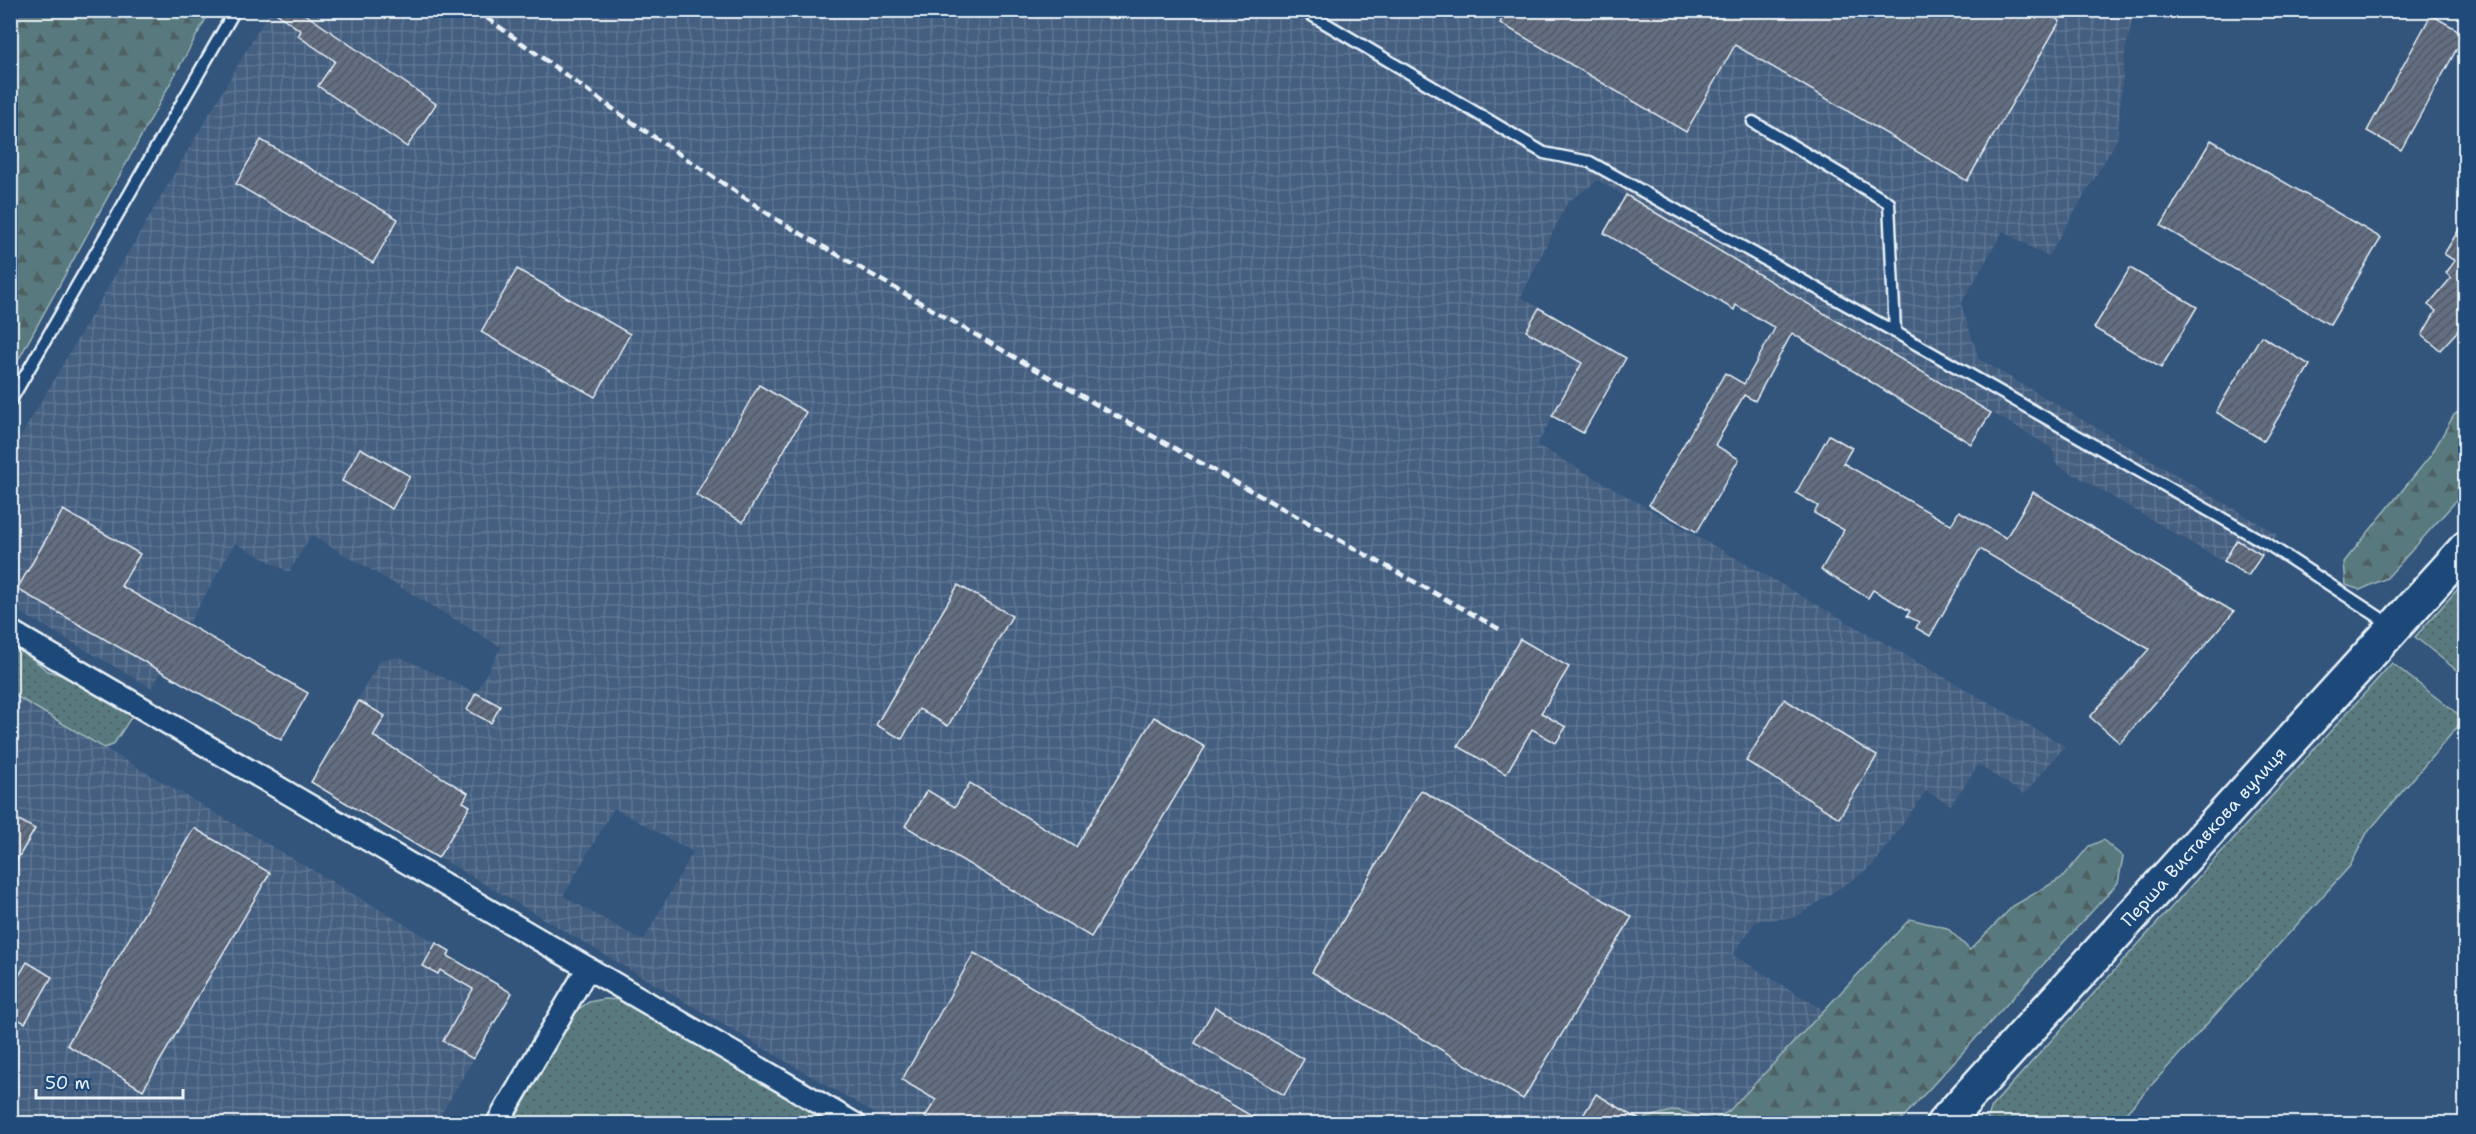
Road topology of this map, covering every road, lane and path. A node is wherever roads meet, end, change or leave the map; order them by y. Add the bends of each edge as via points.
1 (235, 10) edge
2 (1303, 10) edge
3 (1753, 122) dead end
4 (1896, 332) junction
5 (10, 402) edge
6 (2466, 548) edge
7 (2394, 627) junction
8 (10, 631) edge
9 (588, 968) junction
10 (497, 1124) edge
11 (855, 1124) edge
12 (1943, 1124) edge

1 - 5 lane
2 - 4 lane via 1544,153 1590,162
3 - 4 lane via 1889,202
4 - 7 lane via 2269,545
6 - 7 main road, Перша Виставкова вулиця
7 - 12 main road, Перша Виставкова вулиця
8 - 9 street
9 - 10 street
9 - 11 street

